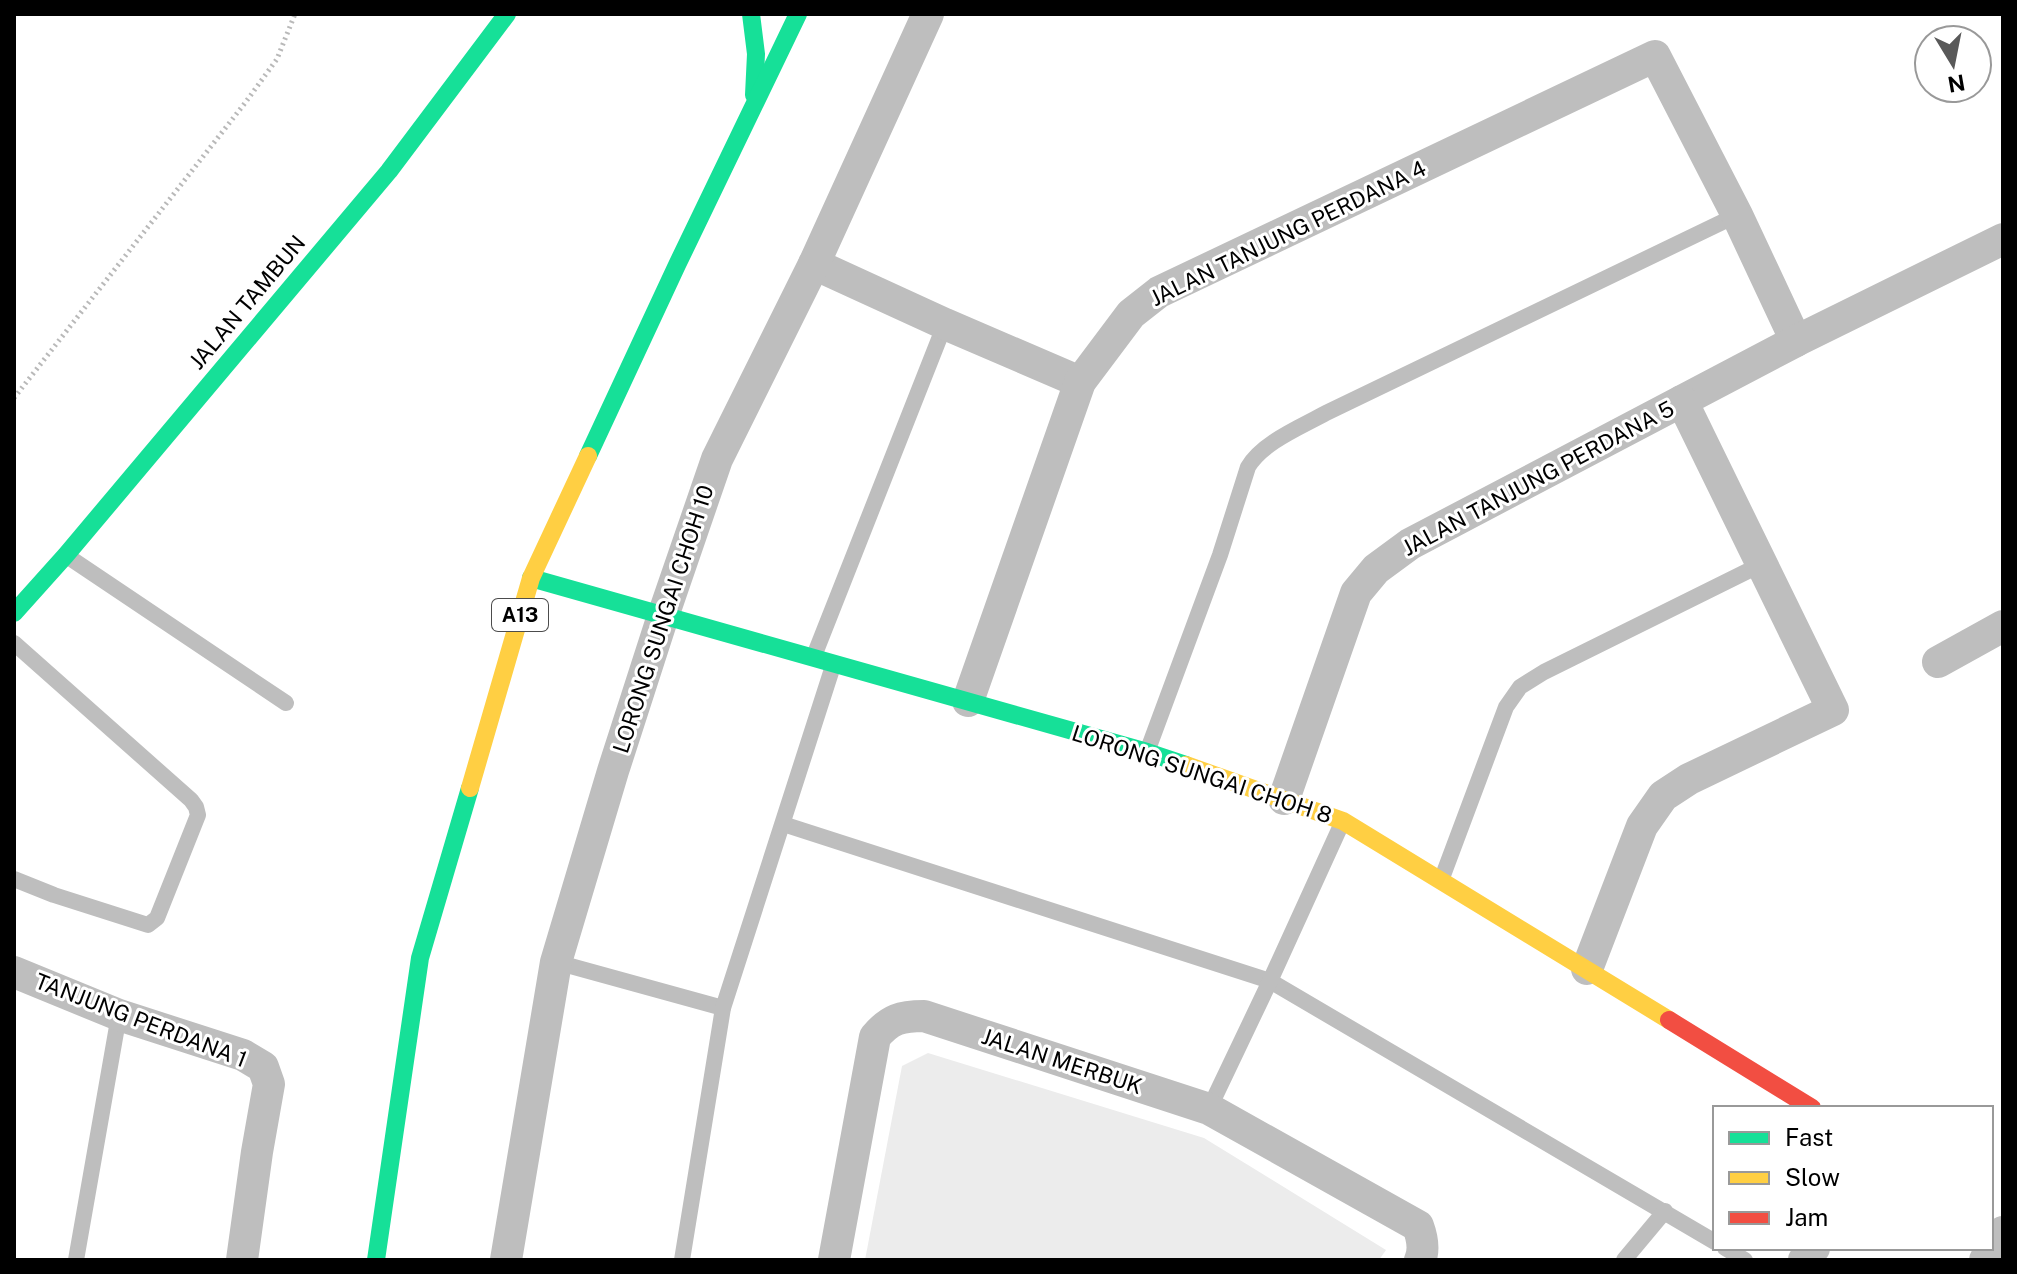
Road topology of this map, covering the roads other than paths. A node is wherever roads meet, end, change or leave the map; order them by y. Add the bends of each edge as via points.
1 (507, 14) edge
2 (751, 14) edge
3 (798, 14) edge
4 (928, 14) edge
5 (752, 110) junction
6 (1737, 215) junction
7 (2003, 239) edge
8 (814, 264) junction
9 (945, 324) junction
10 (1796, 341) junction
11 (1080, 382) junction
12 (1682, 401) junction
13 (66, 555) junction
14 (1762, 564) junction
15 (531, 578) junction
16 (14, 613) edge
17 (663, 616) junction
18 (2003, 626) edge
19 (14, 643) edge
20 (813, 658) junction
21 (1938, 662) dead end
22 (834, 665) junction
23 (968, 701) junction
24 (286, 703) dead end
25 (1147, 752) junction
26 (1284, 799) junction
27 (1343, 821) junction
28 (783, 824) junction
29 (14, 879) edge
30 (1441, 882) junction
31 (556, 962) junction
32 (1587, 969) junction
33 (14, 972) edge
34 (1270, 981) junction
35 (723, 1008) junction
36 (119, 1015) junction
37 (1809, 1106) edge
38 (1209, 1109) junction
39 (1665, 1211) junction
40 (1713, 1241) edge
41 (76, 1260) edge
42 (242, 1260) edge
43 (376, 1260) edge
44 (506, 1260) edge
45 (682, 1260) edge
46 (834, 1260) edge
47 (1420, 1260) edge
48 (1624, 1260) edge

1 - 13 main road, JALAN TAMBUN via 389,171
2 - 5 main road via 756,54
3 - 5 main road, A13
4 - 8 street, LORONG SUNGAI CHOH 10
5 - 15 main road, A13
6 - 10 street
6 - 11 street, JALAN TANJUNG PERDANA 4 via 1655,56 1159,292 1131,314
6 - 25 lane via 1326,413 1254,457
7 - 10 street, JALAN TANJUNG PERDANA 5
8 - 9 street
8 - 17 street, LORONG SUNGAI CHOH 10 via 717,459
9 - 11 street
9 - 20 lane
10 - 12 street, JALAN TANJUNG PERDANA 5
11 - 23 street, JALAN TANJUNG PERDANA 4
12 - 14 street
12 - 26 street, JALAN TANJUNG PERDANA 5 via 1410,544 1376,569 1356,593
13 - 16 main road, JALAN TAMBUN
13 - 24 lane
14 - 30 lane via 1520,687 1506,707
14 - 32 street via 1833,710 1663,796 1642,826
15 - 17 main road, LORONG SUNGAI CHOH 8
15 - 43 main road, A13 via 420,958
17 - 20 main road, LORONG SUNGAI CHOH 8
17 - 31 street, LORONG SUNGAI CHOH 10
18 - 21 street
19 - 29 lane via 191,800 198,815 157,918 148,925
20 - 22 main road, LORONG SUNGAI CHOH 8
22 - 23 main road, LORONG SUNGAI CHOH 8
22 - 28 lane
23 - 25 main road, LORONG SUNGAI CHOH 8
25 - 26 main road, LORONG SUNGAI CHOH 8
26 - 27 main road, LORONG SUNGAI CHOH 8
27 - 30 main road, LORONG SUNGAI CHOH 8
27 - 34 lane
28 - 34 lane
28 - 35 lane
30 - 32 main road, LORONG SUNGAI CHOH 8
31 - 35 lane
31 - 44 street, LORONG SUNGAI CHOH 10
32 - 37 main road, LORONG SUNGAI CHOH 8
33 - 36 street, TANJUNG PERDANA 1
34 - 38 lane
34 - 39 lane
35 - 45 lane
36 - 41 lane
36 - 42 street, TANJUNG PERDANA 1 via 243,1055 263,1067 269,1084
38 - 46 street, JALAN MERBUK via 924,1016 898,1018 875,1037
38 - 47 street, JALAN MERBUK via 1418,1226
39 - 40 lane
39 - 48 lane

